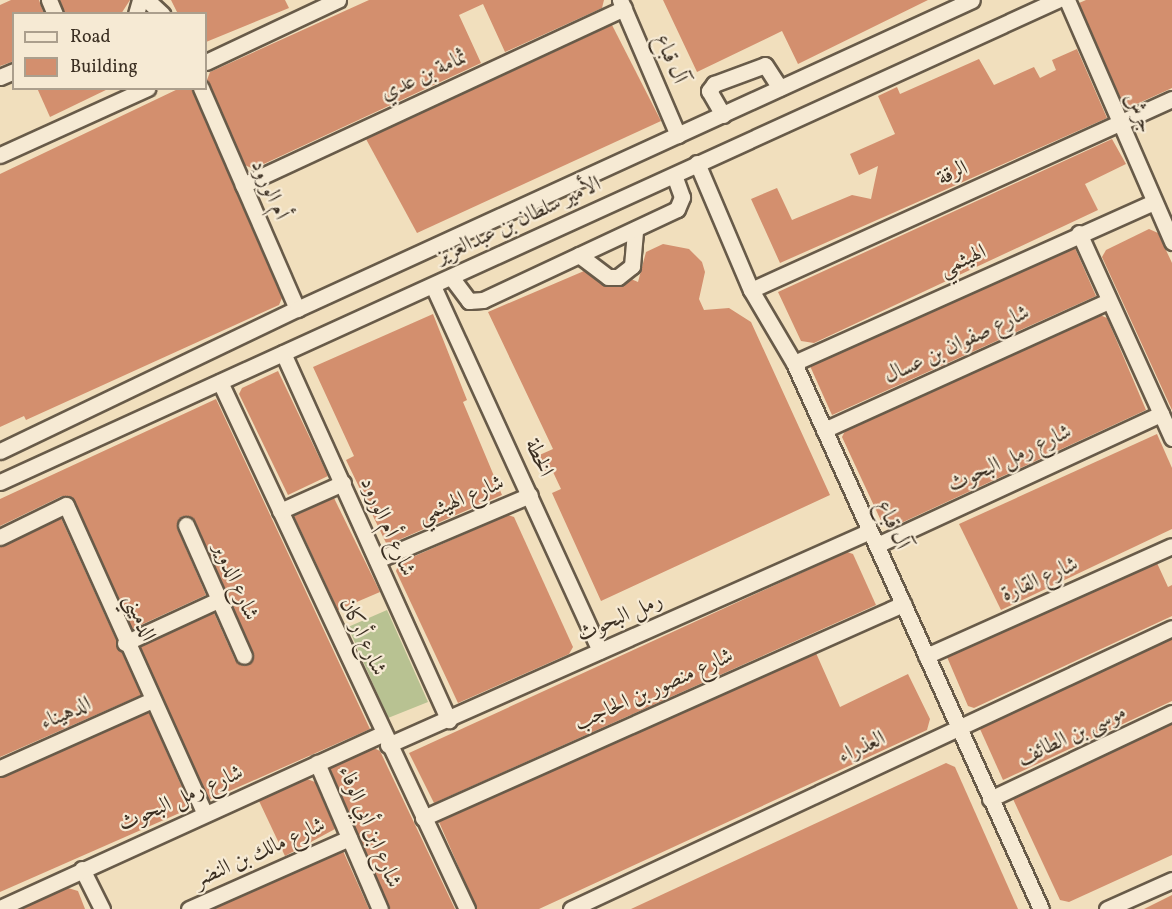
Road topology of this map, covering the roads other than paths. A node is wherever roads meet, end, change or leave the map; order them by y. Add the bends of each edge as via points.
1 (147, 0) edge
2 (338, 0) edge
3 (972, 0) edge
4 (1057, 0) edge
5 (1067, 0) edge
6 (622, 4) edge
7 (161, 12) edge
8 (207, 62) edge
9 (780, 88) junction
10 (144, 90) edge
11 (202, 90) edge
12 (1172, 99) edge
13 (723, 115) junction
14 (1118, 124) junction
15 (678, 135) junction
16 (0, 155) edge
17 (698, 163) junction
18 (674, 175) junction
19 (243, 185) junction
20 (1161, 208) edge
21 (635, 229) junction
22 (1079, 233) junction
23 (1172, 242) edge
24 (579, 255) junction
25 (451, 277) junction
26 (433, 286) junction
27 (752, 290) junction
28 (1107, 301) junction
29 (297, 309) junction
30 (283, 353) junction
31 (794, 363) junction
32 (220, 382) junction
33 (1161, 414) junction
34 (824, 430) junction
35 (1172, 438) edge
36 (0, 451) edge
37 (0, 482) edge
38 (343, 483) junction
39 (530, 495) junction
40 (280, 511) junction
41 (186, 525) dead end
42 (0, 537) edge
43 (873, 538) junction
44 (1172, 546) edge
45 (377, 560) junction
46 (218, 600) junction
47 (903, 604) junction
48 (1172, 628) edge
49 (125, 643) junction
50 (600, 651) junction
51 (244, 656) dead end
52 (926, 656) junction
53 (150, 701) junction
54 (1172, 713) edge
55 (449, 720) junction
56 (957, 729) junction
57 (385, 740) junction
58 (317, 763) junction
59 (0, 768) edge
60 (990, 799) junction
61 (204, 812) junction
62 (423, 818) junction
63 (349, 838) junction
64 (82, 869) junction
65 (1172, 880) edge
66 (1135, 904) edge
67 (0, 908) edge
68 (102, 909) edge
69 (189, 909) edge
70 (380, 909) edge
71 (467, 909) edge
72 (572, 909) edge
73 (1041, 909) edge
74 (1107, 909) edge

1 - 7 street
2 - 8 street
3 - 9 street, الأمير سلطان بن عبدالعزيز
4 - 17 street, الأمير سلطان بن عبدالعزيز
5 - 14 street, جرش
6 - 15 street, آل قباع
6 - 19 street, ثمامة بن عدي
9 - 13 street, الأمير سلطان بن عبدالعزيز
9 - 13 street via 765,65 714,84 709,91
10 - 16 street
11 - 19 street, أم الورود
12 - 14 street, الرقة
13 - 15 street, الأمير سلطان بن عبدالعزيز
14 - 20 street, جرش
14 - 27 street, الرقة
15 - 29 street, الأمير سلطان بن عبدالعزيز
17 - 18 street, الأمير سلطان بن عبدالعزيز
17 - 27 street, آل قباع
18 - 21 street via 681,205
18 - 25 street, الأمير سلطان بن عبدالعزيز
19 - 29 street, أم الورود
20 - 22 street, الهيثمي
20 - 23 street, جرش
21 - 24 street
21 - 24 street via 632,266 618,277 608,277
22 - 28 street
22 - 31 street, الهيثمي
24 - 25 street via 478,302 469,301
25 - 26 street, الأمير سلطان بن عبدالعزيز
26 - 30 street, الأمير سلطان بن عبدالعزيز
26 - 39 street, الخطة
27 - 31 street, آل قباع
28 - 33 street
28 - 34 street, شارع صفوان بن عسال
29 - 36 street, الأمير سلطان بن عبدالعزيز
30 - 32 street, الأمير سلطان بن عبدالعزيز
30 - 38 street, شارع أم الورود
31 - 34 street, آل قباع
32 - 37 street, الأمير سلطان بن عبدالعزيز
32 - 40 street, شارع أركان
33 - 35 street
33 - 43 street, شارع رمل البحوث
34 - 43 street, آل قباع
38 - 40 street
38 - 45 street, شارع أم الورود
39 - 45 street, شارع الهيثمي
39 - 50 street, الخطة
40 - 57 street, شارع أركان
41 - 46 street, شارع الدوير
42 - 49 street, الدميني via 66,506
43 - 47 street, آل قباع
43 - 50 street, رمل البحوث
44 - 52 street, شارع القارة
45 - 55 street, شارع أم الورود
46 - 49 street
46 - 51 street, شارع الدوير
47 - 52 street, آل قباع
47 - 62 street, شارع منصور بن الحاجب
48 - 56 street, العذراء
49 - 53 street, الدميني
50 - 55 street, رمل البحوث
52 - 56 street, آل قباع
53 - 59 street, الدهيناء
53 - 61 street, الدميني
54 - 60 street, موسى بن الطائف
55 - 57 street, رمل البحوث
56 - 60 street, آل قباع
56 - 72 street, العذراء
57 - 58 street, شارع رمل البحوث
57 - 62 street, شارع أركان
58 - 61 street, شارع رمل البحوث
58 - 63 street, شارع ابن أبي الوفاء
60 - 73 street, آل قباع
61 - 64 street, شارع رمل البحوث
62 - 71 street, شارع أركان
63 - 69 street, شارع مالك بن النضر
63 - 70 street, شارع ابن أبي الوفاء
64 - 67 street, شارع رمل البحوث
64 - 68 street
65 - 66 street
66 - 74 street

